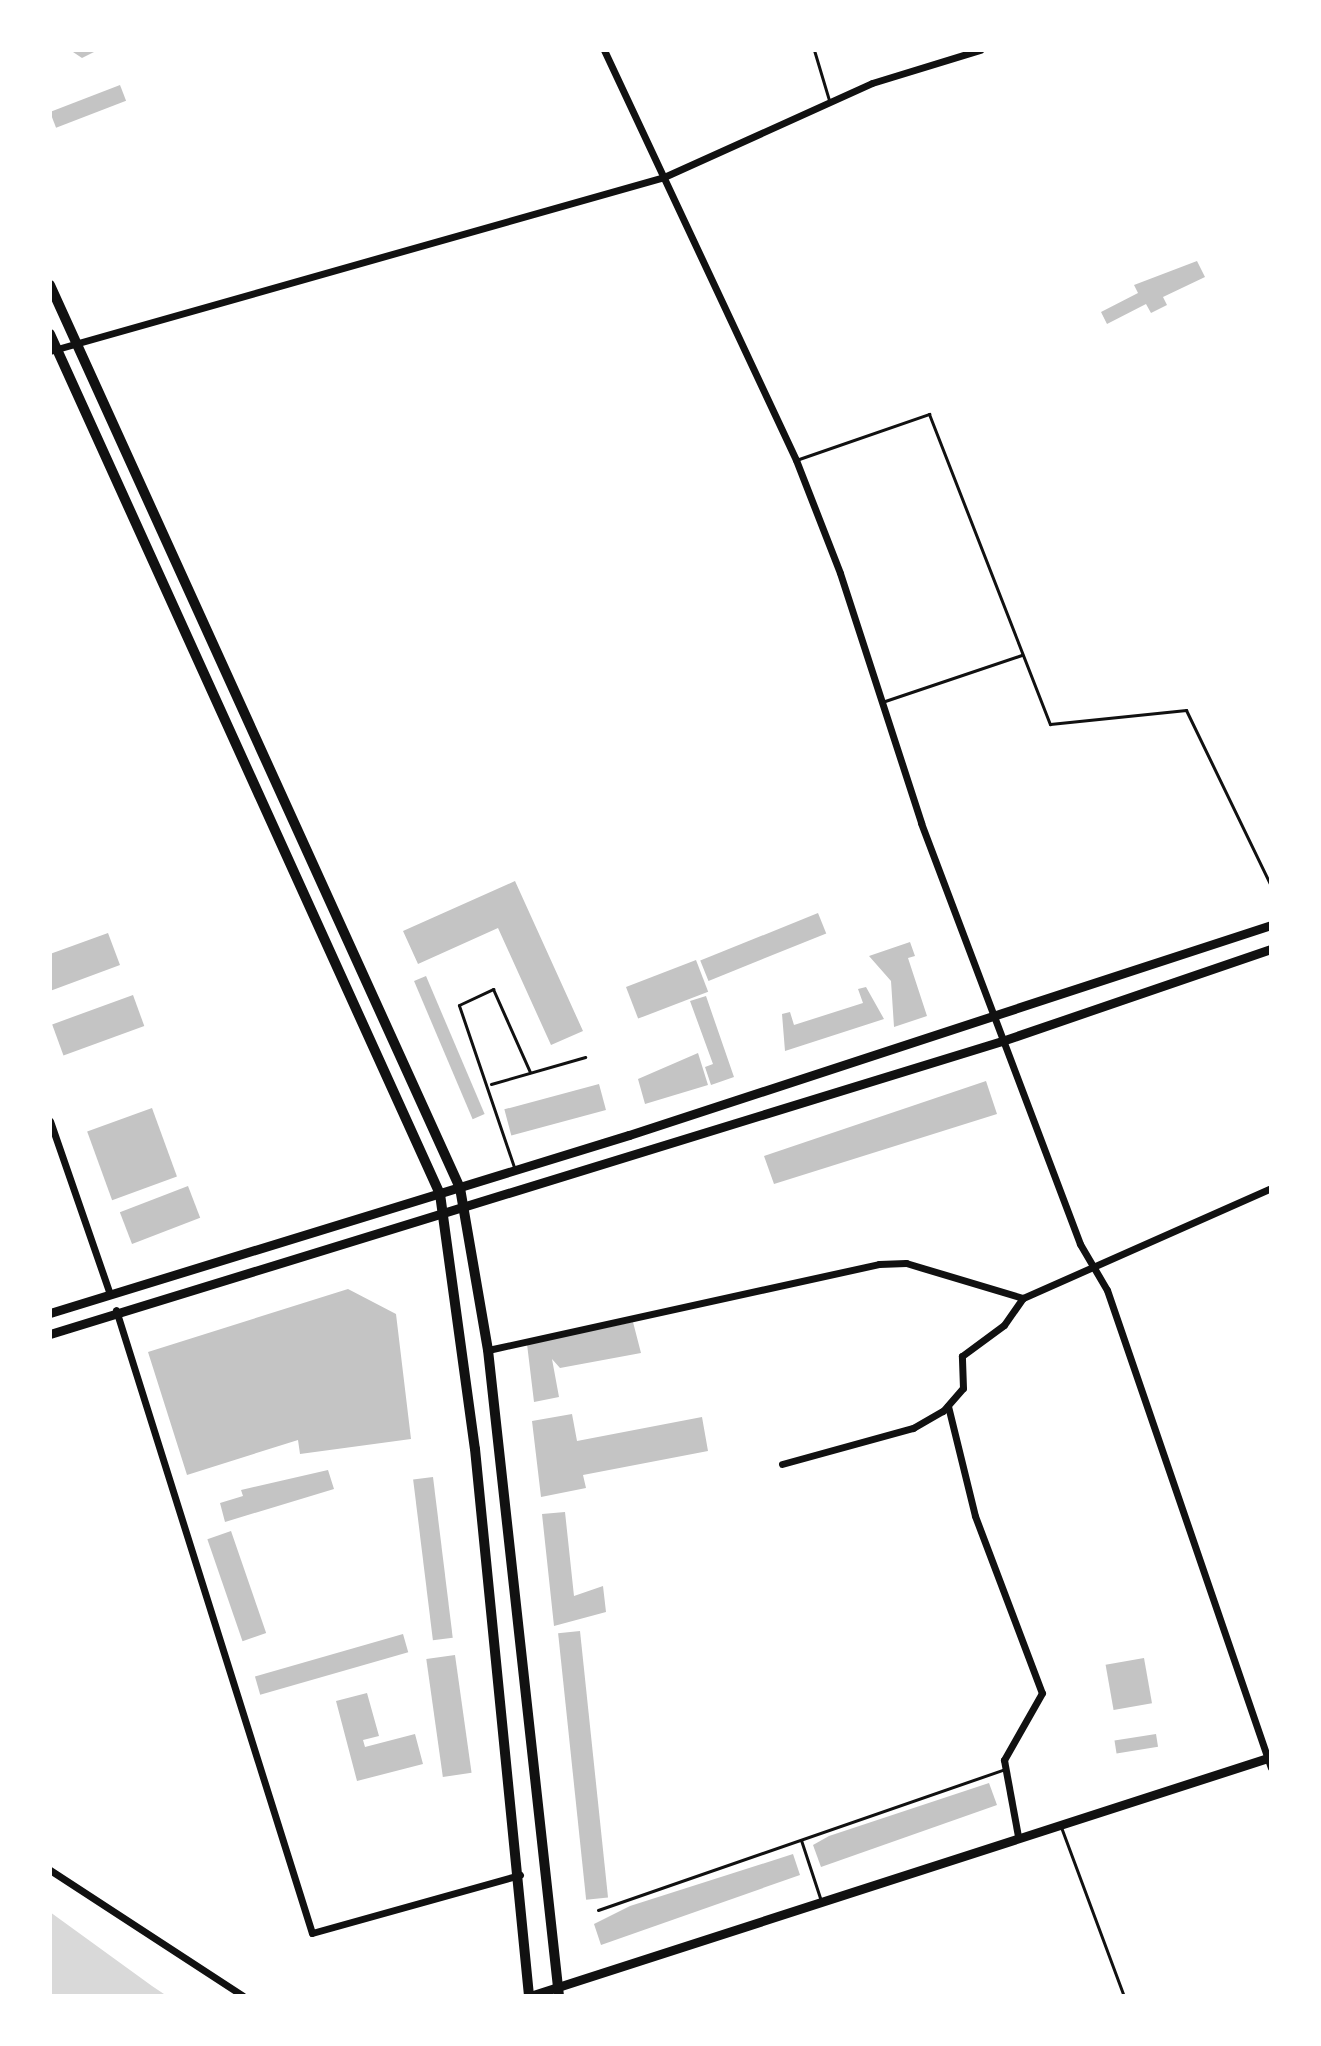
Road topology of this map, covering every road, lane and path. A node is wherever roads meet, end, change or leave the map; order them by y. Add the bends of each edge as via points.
1 (604, 50) edge
2 (814, 50) edge
3 (980, 50) edge
4 (830, 104) junction
5 (664, 177) junction
6 (50, 285) edge
7 (50, 334) edge
8 (76, 345) junction
9 (53, 350) edge
10 (796, 460) junction
11 (1022, 655) junction
12 (882, 702) junction
13 (1271, 886) edge
14 (1271, 925) edge
15 (1271, 949) edge
16 (994, 1019) junction
17 (1002, 1041) junction
18 (585, 1057) dead end
19 (530, 1072) junction
20 (491, 1084) junction
21 (50, 1121) edge
22 (515, 1170) junction
23 (460, 1188) junction
24 (1271, 1188) edge
25 (440, 1194) junction
26 (465, 1206) junction
27 (443, 1213) junction
28 (1095, 1269) junction
29 (109, 1291) junction
30 (1023, 1298) junction
31 (116, 1310) junction
32 (50, 1313) edge
33 (50, 1334) edge
34 (488, 1350) junction
35 (948, 1406) junction
36 (782, 1464) dead end
37 (1270, 1757) edge
38 (1271, 1768) edge
39 (1003, 1770) junction
40 (1059, 1823) junction
41 (1018, 1836) junction
42 (801, 1840) junction
43 (50, 1870) edge
44 (520, 1875) junction
45 (821, 1901) junction
46 (598, 1910) dead end
47 (559, 1991) edge
48 (243, 1996) edge
49 (530, 1996) edge
50 (1124, 1996) edge

1 - 5 street
2 - 4 lane
3 - 4 street via 947,55
4 - 5 street
5 - 8 street
5 - 10 street
6 - 8 main road
7 - 9 main road
8 - 9 street
8 - 23 main road
9 - 25 main road
10 - 11 lane via 929,414
10 - 12 street
11 - 12 lane
11 - 13 lane via 1050,724 1186,710
12 - 16 street
14 - 16 street
15 - 17 street
16 - 17 street
16 - 22 street
17 - 26 street
17 - 28 street
18 - 19 lane
19 - 20 lane
19 - 20 lane via 493,989 459,1005
20 - 22 lane
21 - 29 street
22 - 23 street
23 - 25 street
23 - 26 main road
24 - 28 street
25 - 27 main road
25 - 29 street
26 - 27 street
26 - 34 main road
27 - 31 street
27 - 44 main road
28 - 30 street
28 - 37 street
29 - 32 street
30 - 34 street via 906,1263 879,1264
30 - 35 street via 1004,1325 962,1356 963,1388
31 - 33 street
31 - 44 street via 312,1933
34 - 47 main road
35 - 36 street via 913,1428
35 - 39 street via 975,1516 1042,1693
37 - 38 street
37 - 40 street
39 - 41 street
39 - 42 lane
40 - 41 street
40 - 50 lane
41 - 45 street
42 - 45 lane
42 - 46 lane
43 - 48 street
44 - 49 main road
45 - 47 street
47 - 49 street

